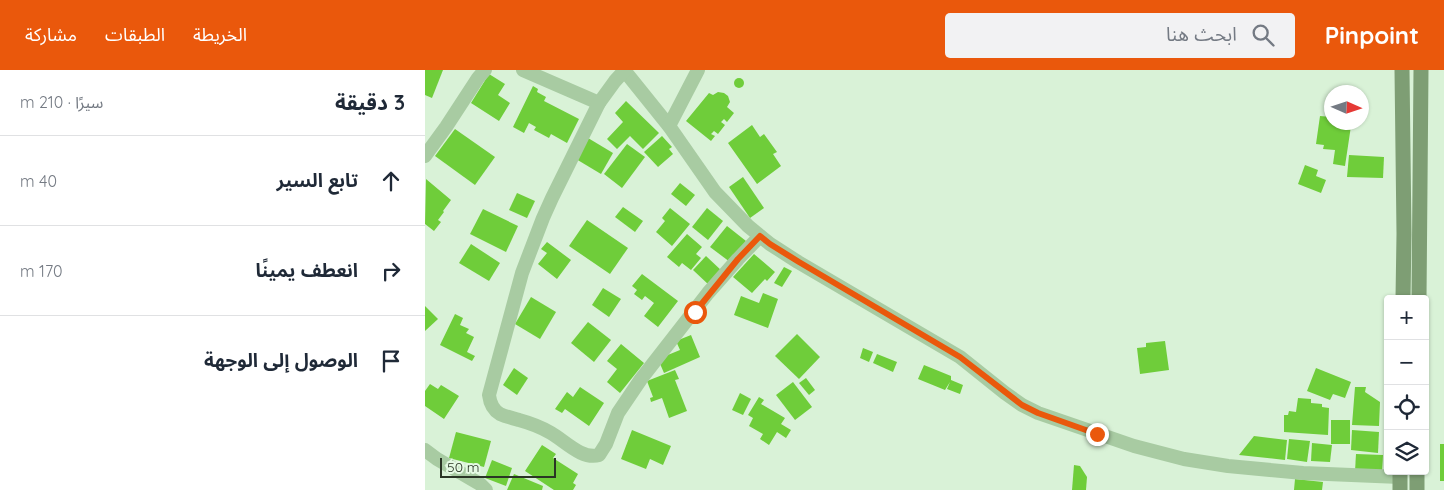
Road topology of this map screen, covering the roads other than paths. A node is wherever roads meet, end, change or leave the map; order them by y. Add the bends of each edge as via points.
1 (485, 70) edge
2 (523, 70) edge
3 (624, 70) edge
4 (698, 70) edge
5 (1402, 70) edge
6 (1421, 70) edge
7 (599, 103) junction
8 (669, 126) junction
9 (425, 156) edge
10 (760, 236) junction
11 (1403, 295) edge
12 (1419, 295) edge
13 (425, 450) edge
14 (1417, 475) edge
15 (1400, 479) edge
16 (486, 490) edge
17 (1417, 490) edge

1 - 9 street
2 - 7 street
3 - 7 street
3 - 8 street
4 - 8 street
5 - 11 main road
6 - 12 main road
7 - 10 street via 552,198 522,273 489,395 495,410 539,426 582,453 599,455 618,413 636,385 708,294
8 - 10 street via 715,192
10 - 15 street via 960,357 1005,393 1038,413 1134,446 1184,459 1303,473
13 - 16 street
14 - 17 main road

